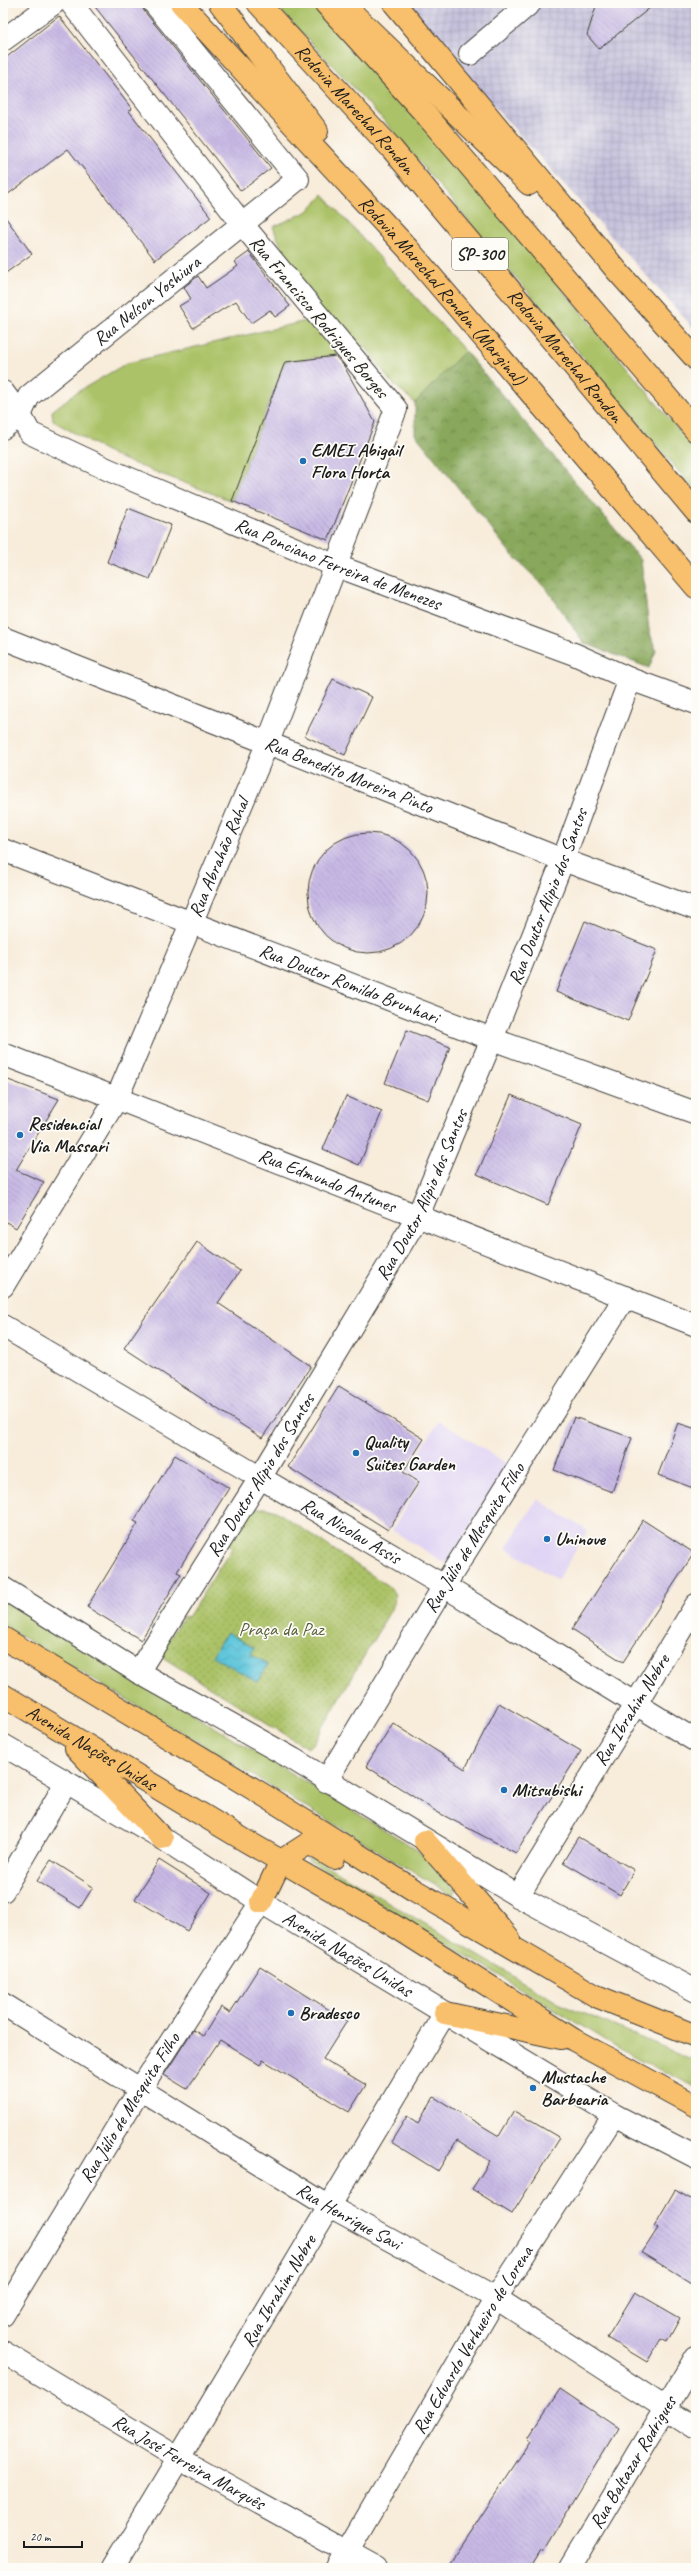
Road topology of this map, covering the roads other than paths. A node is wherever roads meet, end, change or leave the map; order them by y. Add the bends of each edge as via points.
1 (54, 3) edge
2 (71, 3) edge
3 (154, 3) edge
4 (181, 3) edge
5 (220, 3) edge
6 (258, 3) edge
7 (325, 3) edge
8 (342, 3) edge
9 (394, 3) edge
10 (530, 3) edge
11 (3, 40) edge
12 (470, 54) dead end
13 (243, 225) junction
14 (409, 250) junction
15 (618, 272) junction
16 (696, 359) edge
17 (3, 392) edge
18 (396, 409) joint
19 (20, 415) junction
20 (3, 428) edge
21 (696, 431) edge
22 (696, 512) edge
23 (334, 564) junction
24 (696, 587) edge
25 (3, 638) edge
26 (630, 679) junction
27 (696, 704) edge
28 (268, 742) junction
29 (3, 850) edge
30 (563, 860) junction
31 (696, 909) edge
32 (191, 923) junction
33 (492, 1039) junction
34 (3, 1054) edge
35 (117, 1098) junction
36 (696, 1113) edge
37 (417, 1218) junction
38 (3, 1286) edge
39 (626, 1297) junction
40 (696, 1325) edge
41 (3, 1326) edge
42 (260, 1478) junction
43 (444, 1586) junction
44 (3, 1588) edge
45 (696, 1605) edge
46 (3, 1638) edge
47 (138, 1672) junction
48 (3, 1694) edge
49 (636, 1704) junction
50 (57, 1728) junction
51 (696, 1742) edge
52 (3, 1745) edge
53 (326, 1781) junction
54 (66, 1783) junction
55 (162, 1838) junction
56 (425, 1840) junction
57 (281, 1861) junction
58 (414, 1890) junction
59 (3, 1891) edge
60 (518, 1896) junction
61 (260, 1902) junction
62 (519, 1950) junction
63 (694, 1987) edge
64 (3, 2004) edge
65 (445, 2013) junction
66 (696, 2036) edge
67 (574, 2040) junction
68 (139, 2091) junction
69 (696, 2106) edge
70 (614, 2115) junction
71 (696, 2157) edge
72 (328, 2206) junction
73 (496, 2298) junction
74 (3, 2315) edge
75 (3, 2352) edge
76 (696, 2357) edge
77 (666, 2409) junction
78 (696, 2428) edge
79 (178, 2458) junction
80 (343, 2559) edge
81 (113, 2568) edge
82 (377, 2568) edge
83 (570, 2568) edge

1 - 11 street
2 - 13 street, Rua Francisco Rodrigues Borges
3 - 13 street, Rua Nelson Yoshiura via 298,179
4 - 14 main road, Rodovia Marechal Rondon (Marginal)
5 - 14 main road
6 - 22 main road, Rodovia Marechal Rondon / SP-300 via 392,149
7 - 21 main road, SP-300 via 428,117
8 - 15 main road
9 - 15 main road
10 - 12 street
13 - 18 street, Rua Francisco Rodrigues Borges
13 - 19 street, Rua Nelson Yoshiura via 29,396
14 - 24 main road, Rodovia Marechal Rondon (Marginal)
15 - 16 main road
17 - 19 street, Rua Ponciano Ferreira de Menezes
18 - 23 street, Rua Abrahão Rahal
19 - 20 street, Rua Nelson Yoshiura
19 - 23 street, Rua Ponciano Ferreira de Menezes via 30,433 108,470
23 - 26 street, Rua Ponciano Ferreira de Menezes via 574,654
23 - 28 street, Rua Abrahão Rahal
25 - 28 street, Rua Benedito Moreira Pinto
26 - 27 street, Rua Ponciano Ferreira de Menezes
26 - 30 street, Rua Doutor Alipio dos Santos
28 - 30 street, Rua Benedito Moreira Pinto
28 - 32 street, Rua Abrahão Rahal
29 - 32 street, Rua Doutor Romildo Brunhari
30 - 31 street, Rua Benedito Moreira Pinto
30 - 33 street, Rua Doutor Alipio dos Santos
32 - 33 street, Rua Doutor Romildo Brunhari
32 - 35 street, Rua Abrahão Rahal
33 - 36 street, Rua Doutor Romildo Brunhari
33 - 37 street, Rua Doutor Alipio dos Santos
34 - 35 street, Rua Edmundo Antunes
35 - 37 street, Rua Edmundo Antunes
35 - 38 street, Rua Abrahão Rahal
37 - 39 street, Rua Edmundo Antunes
37 - 42 street, Rua Doutor Alipio dos Santos
39 - 40 street, Rua Edmundo Antunes
39 - 43 street, Rua Júlio de Mesquita Filho
41 - 42 street, Rua Nicolau Assis
42 - 43 street, Rua Nicolau Assis
42 - 47 street, Rua Doutor Alipio dos Santos
43 - 49 street, Rua Nicolau Assis
43 - 53 street, Rua Júlio de Mesquita Filho
44 - 47 street
45 - 49 street, Rua Ibrahim Nobre
46 - 58 main road via 270,1799
47 - 53 street via 293,1759
48 - 50 main road, Avenida Nações Unidas
49 - 51 street, Rua Nicolau Assis
49 - 60 street, Rua Ibrahim Nobre
50 - 55 main road
50 - 57 main road, Avenida Nações Unidas
52 - 54 street, Avenida Nações Unidas
53 - 56 street
54 - 55 street, Avenida Nações Unidas
54 - 59 street
55 - 61 street, Avenida Nações Unidas
56 - 60 street
56 - 62 main road
57 - 58 main road via 309,1843 395,1896
57 - 61 main road
57 - 67 main road, Avenida Nações Unidas via 393,1925
58 - 62 main road
60 - 63 street
61 - 65 street, Avenida Nações Unidas
61 - 68 street, Rua Júlio de Mesquita Filho
62 - 66 main road via 596,1996
64 - 68 street, Rua Henrique Savi
65 - 67 main road
65 - 70 street, Avenida Nações Unidas
65 - 72 street, Rua Ibrahim Nobre
67 - 69 main road, Avenida Nações Unidas
68 - 72 street, Rua Henrique Savi
68 - 74 street, Rua Júlio de Mesquita Filho
70 - 71 street, Avenida Nações Unidas
70 - 73 street, Rua Eduardo Verhueiro de Lorena
72 - 73 street, Rua Henrique Savi
72 - 79 street, Rua Ibrahim Nobre
73 - 77 street, Rua Henrique Savi
73 - 80 street, Rua Eduardo Verhueiro de Lorena
75 - 79 street, Rua José Ferreira Marquês
76 - 77 street, Rua Baltazar Rodrigues
77 - 78 street, Rua Henrique Savi
77 - 83 street, Rua Baltazar Rodrigues
79 - 80 street, Rua José Ferreira Marquês
79 - 81 street, Rua Ibrahim Nobre
80 - 82 street, Rua José Ferreira Marquês

